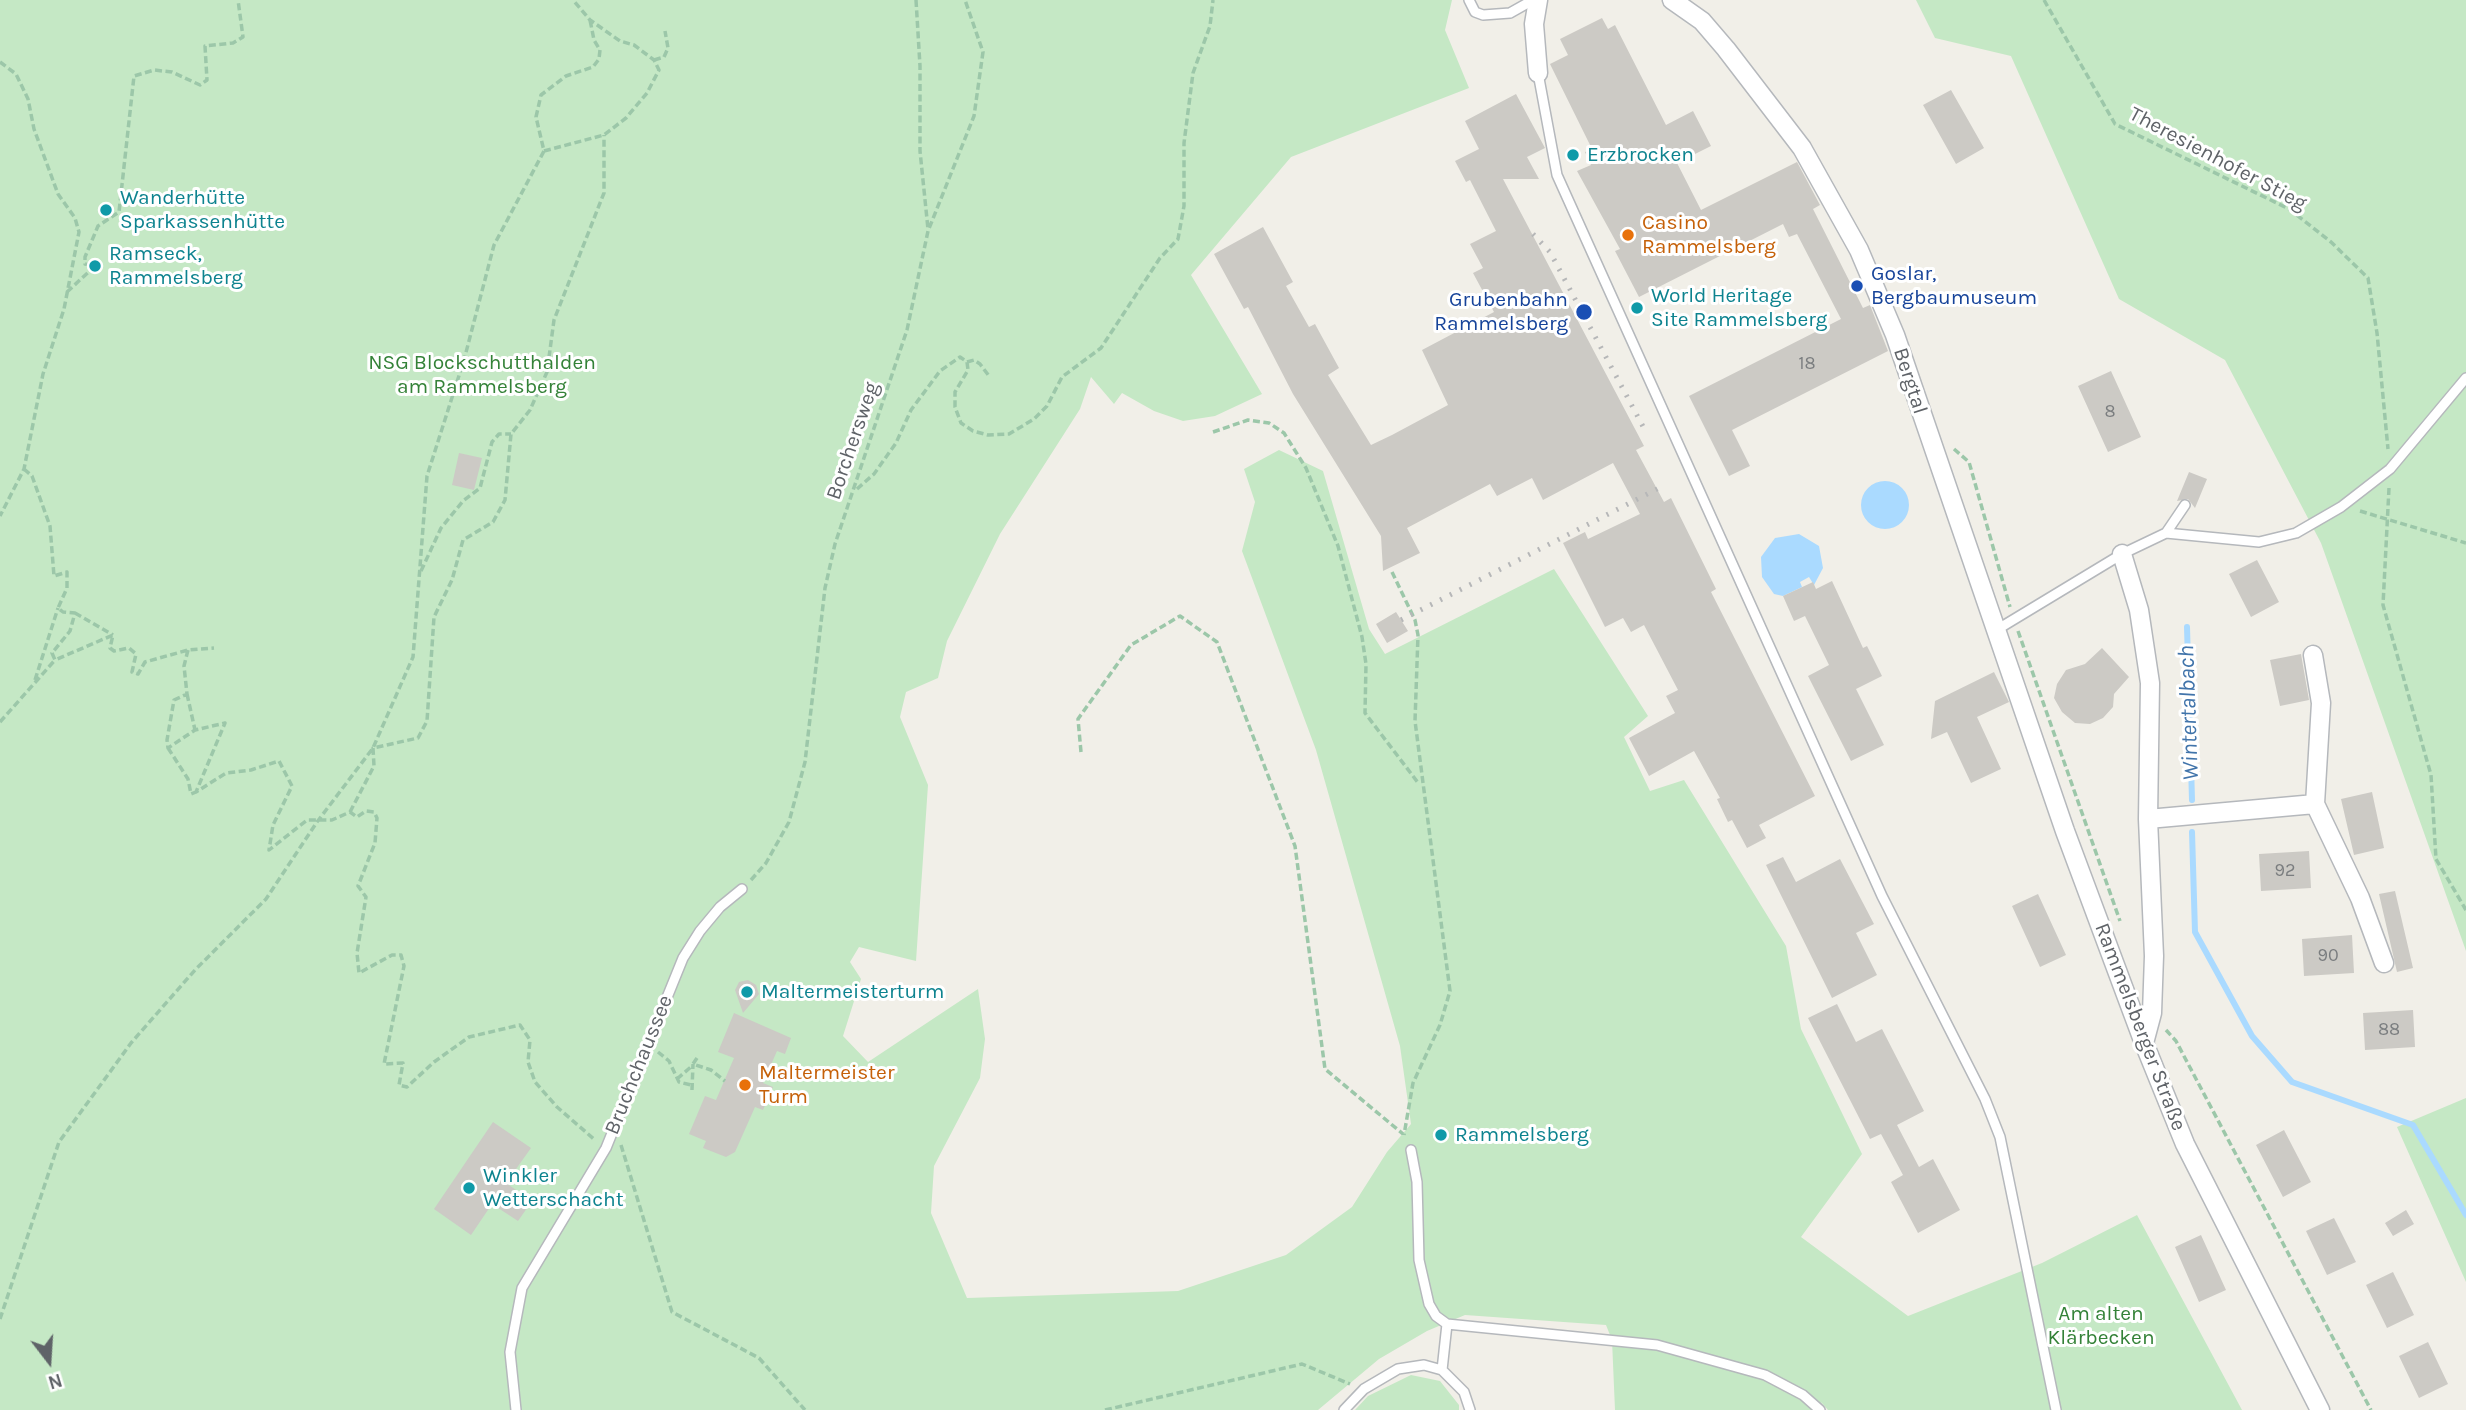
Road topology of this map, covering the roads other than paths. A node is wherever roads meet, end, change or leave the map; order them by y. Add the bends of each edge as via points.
1 (1469, 0) edge
2 (1536, 0) edge
3 (1672, 0) edge
4 (1538, 73) joint
5 (2466, 378) edge
6 (2185, 505) dead end
7 (2165, 533) junction
8 (2122, 554) junction
9 (1998, 629) junction
10 (2313, 655) dead end
11 (2315, 804) junction
12 (2148, 819) junction
13 (743, 889) road end
14 (2384, 963) dead end
15 (2144, 1043) junction
16 (1411, 1150) road end
17 (1447, 1324) junction
18 (1441, 1370) junction
19 (516, 1410) edge
20 (1344, 1410) edge
21 (1470, 1410) edge
22 (1820, 1410) edge
23 (2056, 1410) edge
24 (2320, 1410) edge

1 - 2 lane via 1475,12 1483,15 1510,13
2 - 4 street
3 - 9 street, Bergtal via 1702,21 1802,148 1858,250 1895,335
4 - 23 lane via 1557,175 1882,896 2000,1137
5 - 7 lane via 2390,469 2296,533 2259,542
6 - 7 lane
7 - 8 lane
8 - 9 lane
8 - 12 street via 2138,610 2150,683
9 - 15 street, Rammelsberger Straße via 2065,831
10 - 11 street via 2321,703
11 - 12 street
11 - 14 street via 2360,898
12 - 15 street via 2154,956 2152,1013
13 - 19 lane, Bruchchaussee via 706,923 683,958 606,1148 522,1288 510,1352
15 - 24 street, Rammelsberger Straße via 2185,1144
16 - 17 lane via 1417,1182 1419,1261 1429,1304
17 - 18 lane
17 - 22 lane via 1657,1345 1765,1374
18 - 20 lane via 1424,1365 1398,1369 1364,1389
18 - 21 lane via 1464,1392

